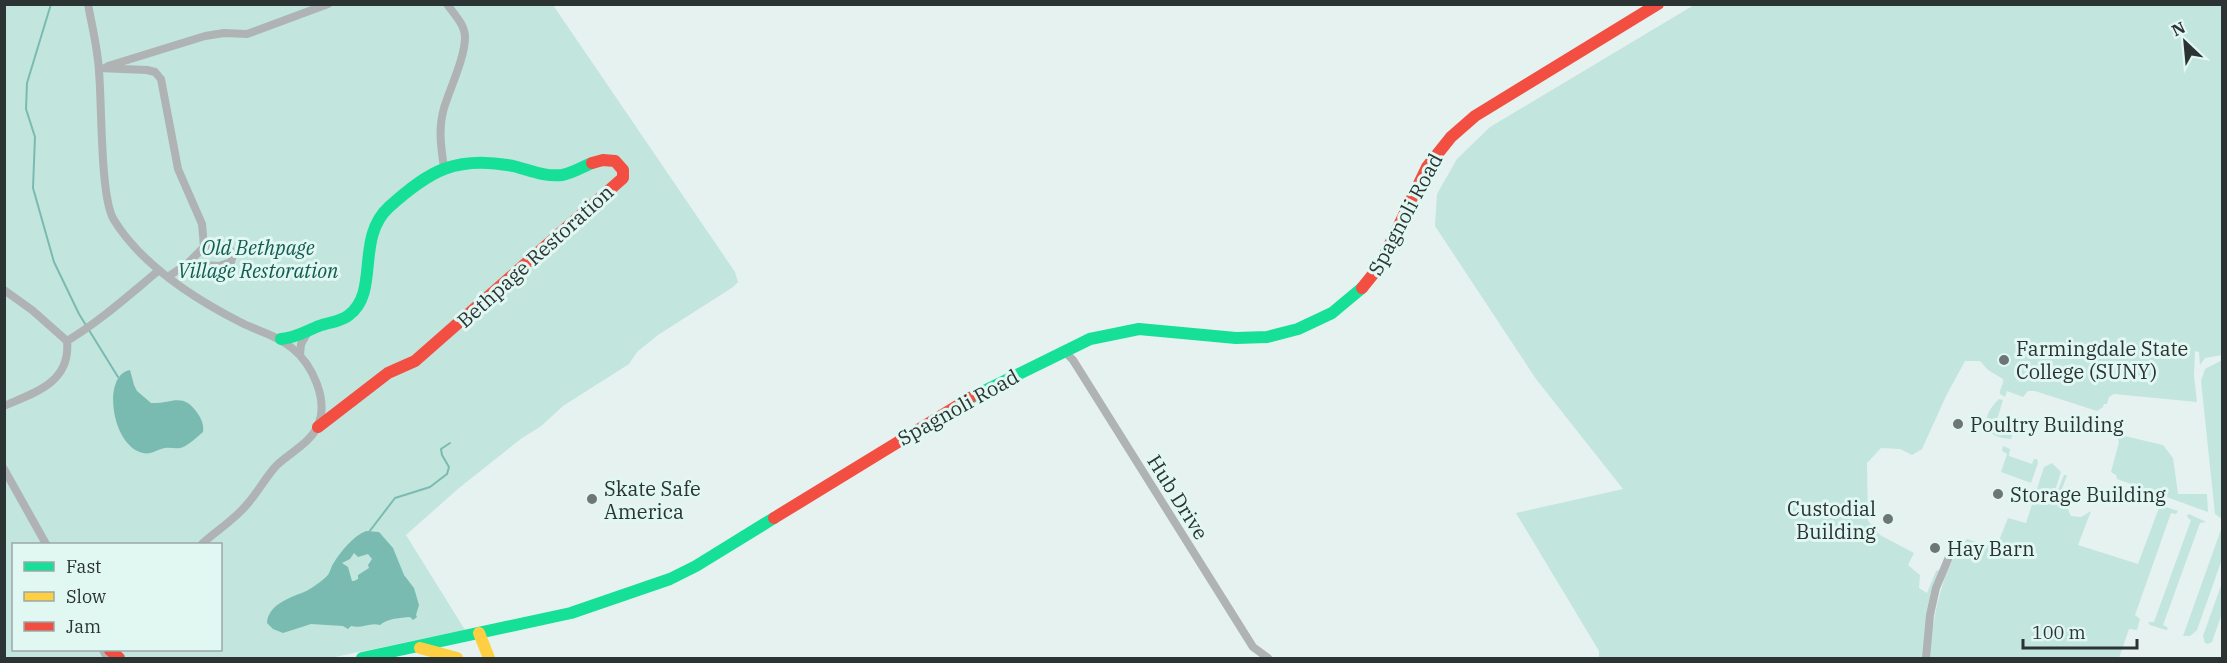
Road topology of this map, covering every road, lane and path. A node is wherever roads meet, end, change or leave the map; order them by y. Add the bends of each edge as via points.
1 (88, 4) edge
2 (328, 4) edge
3 (447, 4) edge
4 (1658, 4) edge
5 (140, 58) junction
6 (99, 69) junction
7 (141, 70) junction
8 (444, 168) junction
9 (204, 247) junction
10 (187, 264) junction
11 (158, 271) junction
12 (169, 276) junction
13 (4, 290) edge
14 (308, 332) junction
15 (281, 339) junction
16 (67, 341) junction
17 (1064, 351) junction
18 (300, 355) junction
19 (4, 406) edge
20 (318, 427) junction
21 (4, 470) edge
22 (45, 543) edge
23 (203, 543) edge
24 (1954, 544) dead end
25 (478, 633) junction
26 (416, 647) junction
27 (362, 658) edge
28 (458, 658) edge
29 (489, 658) edge
30 (1268, 658) edge
31 (1926, 658) edge

1 - 6 street
2 - 5 street via 247,34 205,36
3 - 8 street via 465,37 443,110 439,136
4 - 17 main road, Spagnoli Road via 1497,102 1451,136 1427,167 1379,267 1359,292 1332,313 1298,329 1267,337 1236,338 1139,328 1098,337
5 - 6 street
5 - 7 street
6 - 7 street
6 - 11 street via 112,218
7 - 9 street via 155,72 161,79 178,169 202,224
8 - 14 main road, Bethpage Restoration via 376,220 368,241 362,300 352,314
8 - 20 main road, Bethpage Restoration via 480,163 565,175 611,160 618,162 624,172 623,178 426,352 388,374
9 - 10 street
9 - 10 street via 217,243 228,246 233,259 219,266
10 - 12 street
11 - 12 street
11 - 16 street
12 - 15 street via 237,320
13 - 16 street
14 - 15 main road, Bethpage Restoration via 294,339
14 - 18 street
15 - 18 street
16 - 19 street via 68,352 58,377
17 - 25 main road, Spagnoli Road via 969,397 690,570 571,613
17 - 30 street, Hub Drive via 1253,647
18 - 20 street via 319,390 322,414
20 - 23 street, Bethpage Restoration via 278,464 231,522
21 - 22 street
24 - 31 street via 1936,588
25 - 26 main road, Spagnoli Road
25 - 29 main road
26 - 27 main road, Spagnoli Road
26 - 28 main road

